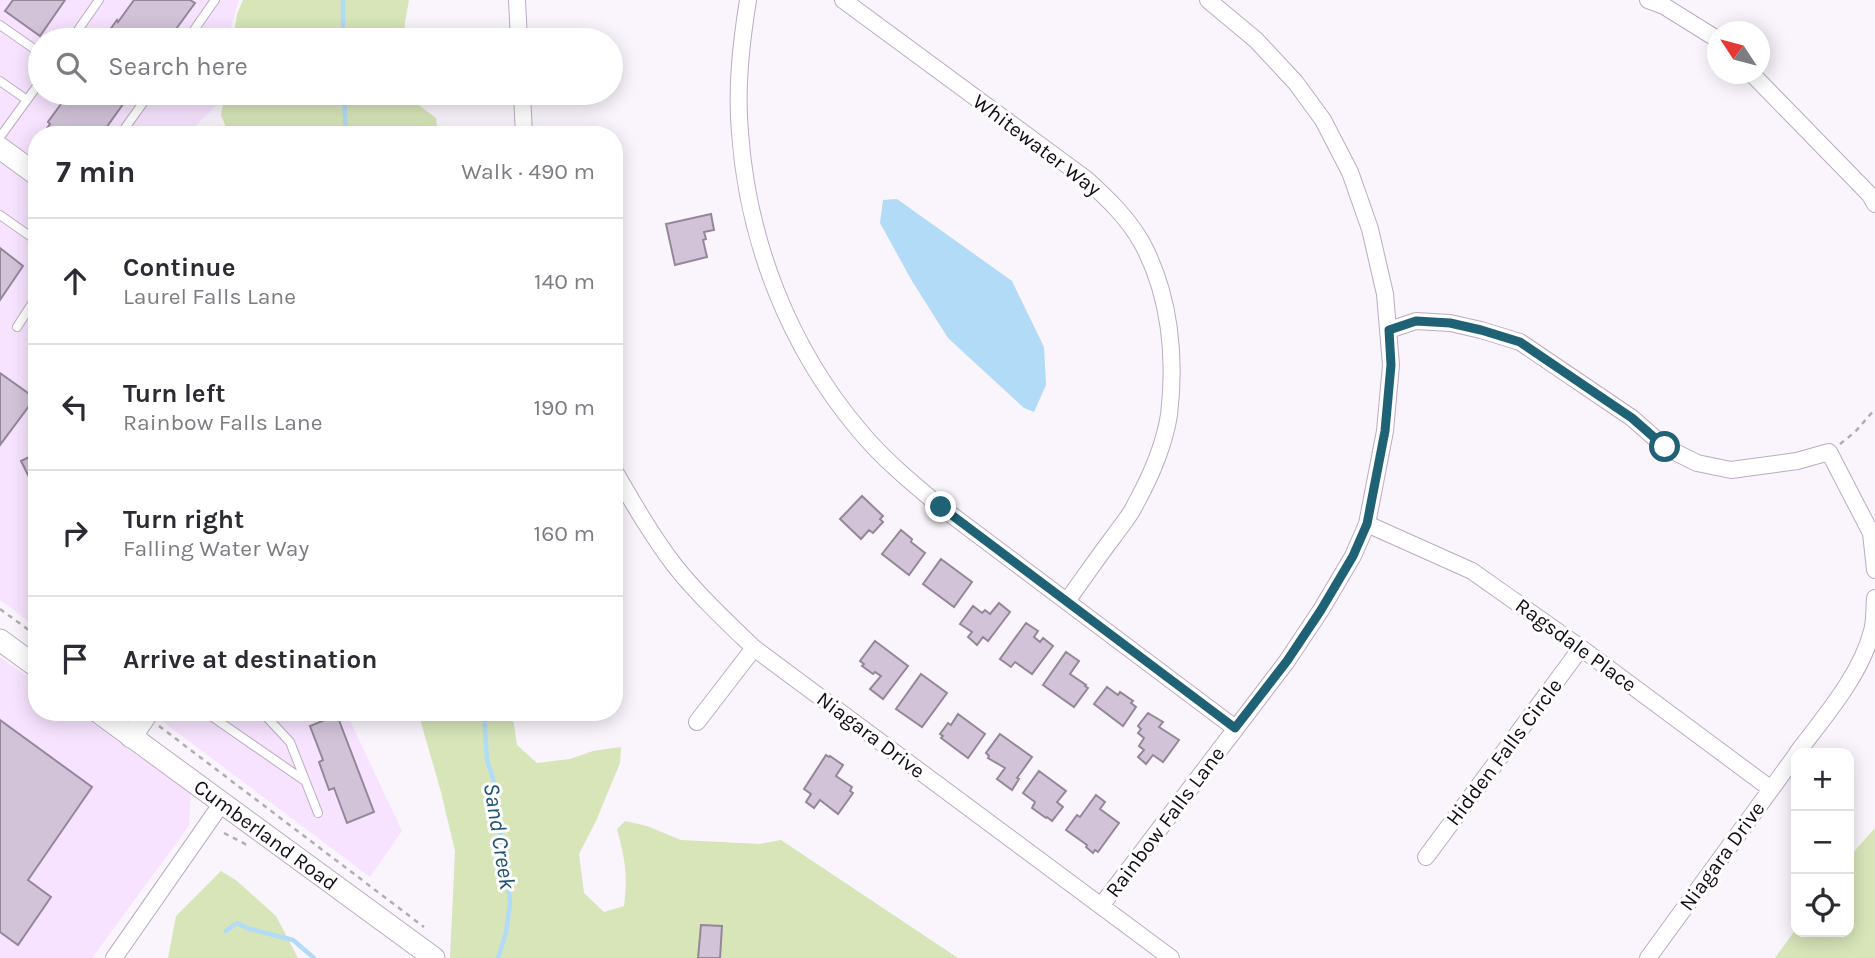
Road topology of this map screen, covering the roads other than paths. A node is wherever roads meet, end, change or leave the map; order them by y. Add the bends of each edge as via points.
1 (99, 0) edge
2 (215, 0) edge
3 (517, 0) edge
4 (748, 0) edge
5 (843, 0) edge
6 (1208, 0) edge
7 (1648, 0) edge
8 (0, 25) edge
9 (79, 28) edge
10 (195, 28) edge
11 (518, 28) edge
12 (1707, 33) edge
13 (28, 45) edge
14 (0, 81) edge
15 (1762, 84) edge
16 (27, 100) joint
17 (141, 105) edge
18 (523, 105) edge
19 (126, 126) edge
20 (524, 126) edge
21 (0, 137) edge
22 (0, 148) edge
23 (28, 168) edge
24 (1875, 204) edge
25 (0, 215) edge
26 (28, 235) edge
27 (28, 310) edge
28 (17, 327) dead end
29 (1389, 330) junction
30 (623, 485) edge
31 (1367, 524) junction
32 (1875, 570) edge
33 (1875, 598) edge
34 (1067, 601) junction
35 (0, 640) edge
36 (754, 648) junction
37 (1581, 648) junction
38 (28, 660) edge
39 (134, 721) edge
40 (218, 721) edge
41 (270, 721) edge
42 (697, 722) dead end
43 (1235, 728) junction
44 (1801, 748) edge
45 (1791, 762) edge
46 (305, 781) junction
47 (1771, 789) junction
48 (222, 803) junction
49 (318, 813) dead end
50 (1426, 857) dead end
51 (1101, 906) junction
52 (114, 958) edge
53 (434, 958) edge
54 (1171, 958) edge
55 (1648, 958) edge

1 - 9 lane
2 - 10 lane
3 - 11 street
4 - 34 street via 740,65 744,173 767,269 789,322 834,398 899,472
5 - 34 street, Whitewater Way via 1086,179 1120,213 1155,270 1168,318 1172,369 1168,417 1155,464 1134,507
6 - 29 street, Rainbow Falls Lane via 1256,40 1323,120 1350,172 1370,229
7 - 12 street
8 - 13 lane
14 - 16 lane
15 - 24 street
16 - 21 lane
17 - 19 lane
18 - 20 street
22 - 23 main road
25 - 26 lane
27 - 28 lane
29 - 31 street, Rainbow Falls Lane via 1385,431
29 - 32 street via 1416,321 1450,323 1520,342 1632,418 1665,447 1697,463 1731,470 1829,452 1871,533
30 - 36 street, Niagara Drive via 676,566
31 - 37 street, Ragsdale Place via 1472,570
31 - 43 street, Rainbow Falls Lane via 1321,610
33 - 44 street, Niagara Drive via 1873,629 1864,654
34 - 43 street
35 - 38 main road
36 - 42 street
36 - 51 street, Niagara Drive
37 - 47 street, Ragsdale Place
37 - 50 street, Hidden Falls Circle
39 - 48 main road, Cumberland Road
40 - 46 lane
41 - 46 lane via 290,742
43 - 51 street, Rainbow Falls Lane
45 - 47 street, Niagara Drive
46 - 49 lane
47 - 55 street, Niagara Drive
48 - 52 street
48 - 53 main road, Cumberland Road
51 - 54 street, Niagara Drive

